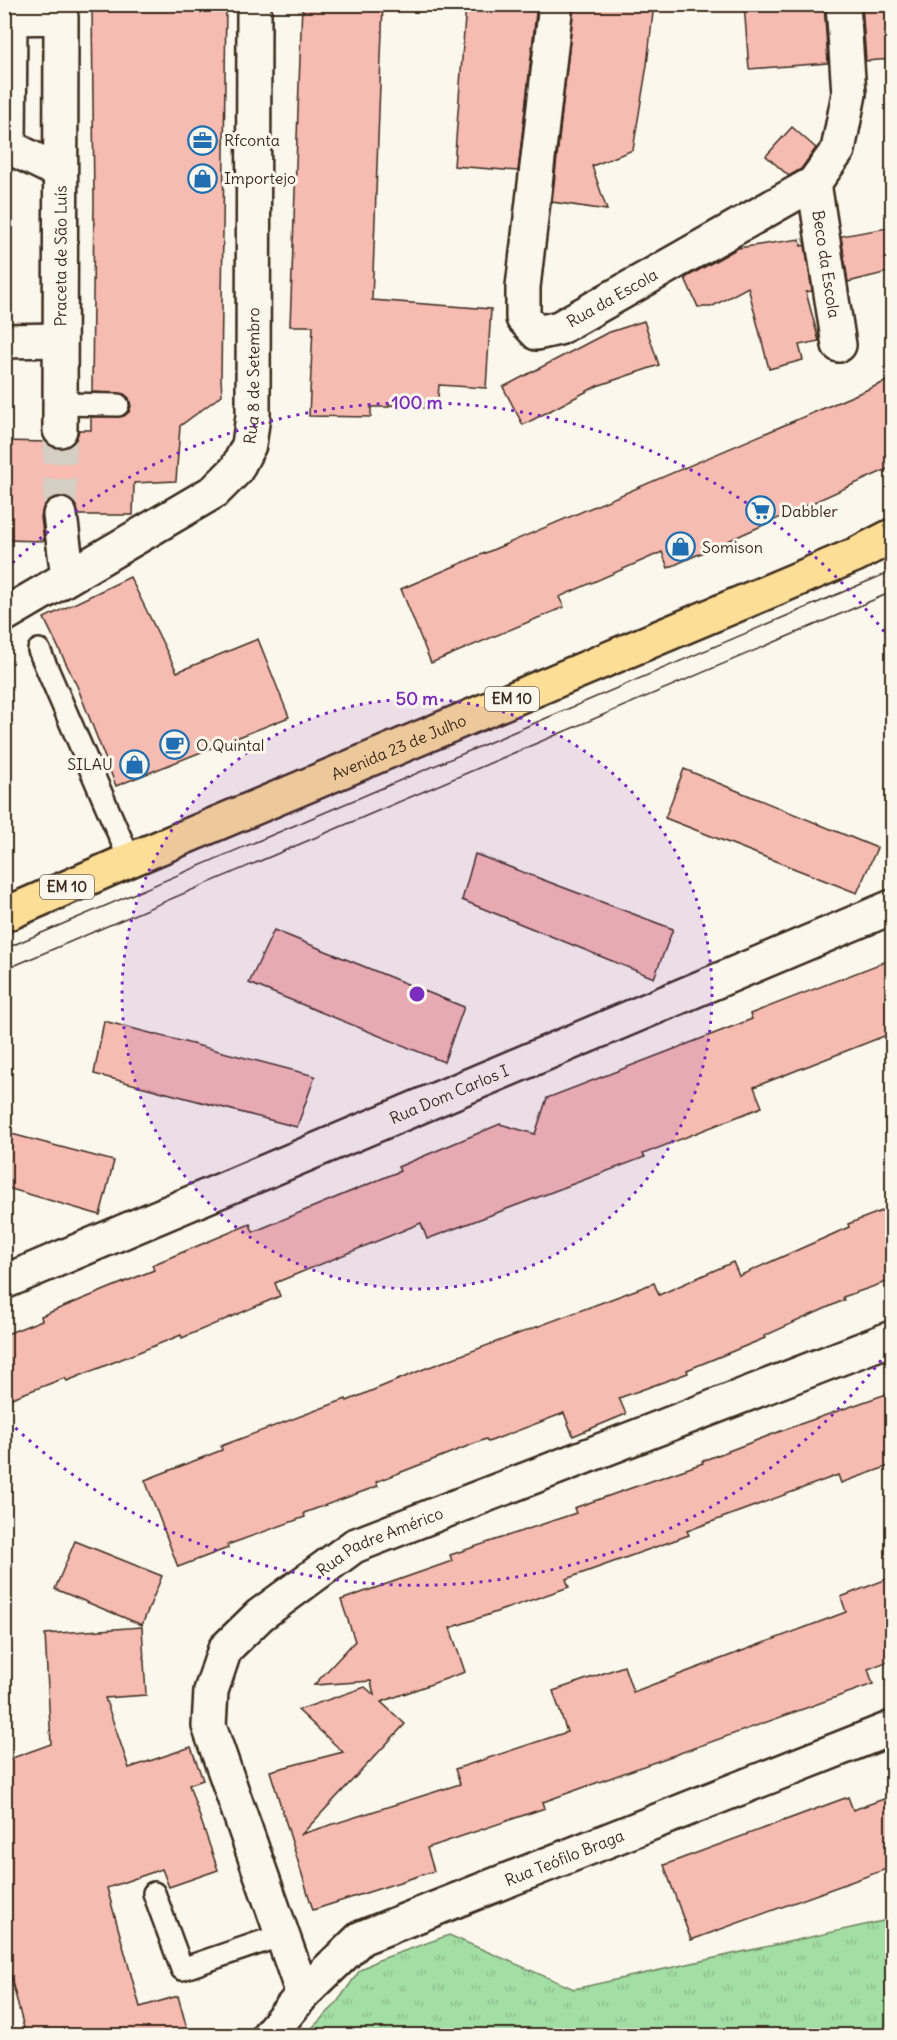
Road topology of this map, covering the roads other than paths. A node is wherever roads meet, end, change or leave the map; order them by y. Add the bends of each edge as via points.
1 (254, 4) edge
2 (556, 4) edge
3 (843, 4) edge
4 (60, 172) dead end
5 (814, 183) junction
6 (60, 340) junction
7 (4, 341) edge
8 (839, 345) dead end
9 (117, 405) dead end
10 (60, 417) joint
11 (60, 515) tunnel mouth
12 (892, 536) edge
13 (68, 577) junction
14 (4, 615) edge
15 (39, 650) dead end
16 (130, 860) junction
17 (892, 907) edge
18 (4, 915) edge
19 (4, 1282) edge
20 (892, 1338) edge
21 (892, 1728) edge
22 (154, 1893) dead end
23 (282, 1935) junction
24 (303, 1994) junction
25 (268, 2036) edge

1 - 13 street, Rua 8 de Setembro via 253,404 249,445 236,470 215,491
2 - 5 street, Rua da Escola via 523,287 523,318 537,333 559,328
3 - 5 street, Rua da Escola via 849,94 838,150
4 - 6 street, Praceta de São Luís
5 - 8 street, Beco da Escola
6 - 7 street, Praceta de São Luís
6 - 10 street, Praceta de São Luís
9 - 10 lane, Praceta de São Luís
11 - 13 street
12 - 16 main road, Avenida 23 de Julho / EM 10 via 855,555
13 - 14 street, Rua 8 de Setembro
15 - 16 lane
16 - 18 main road, Avenida 23 de Julho / EM 10
17 - 19 street, Rua Dom Carlos I
20 - 23 street, Rua Padre Américo via 354,1546 260,1615 225,1649 211,1691 209,1726
21 - 24 street, Rua Teófilo Braga via 361,1938
22 - 23 lane via 182,1969
23 - 24 street, Rua Padre Américo
24 - 25 street, Rua Teófilo Braga

